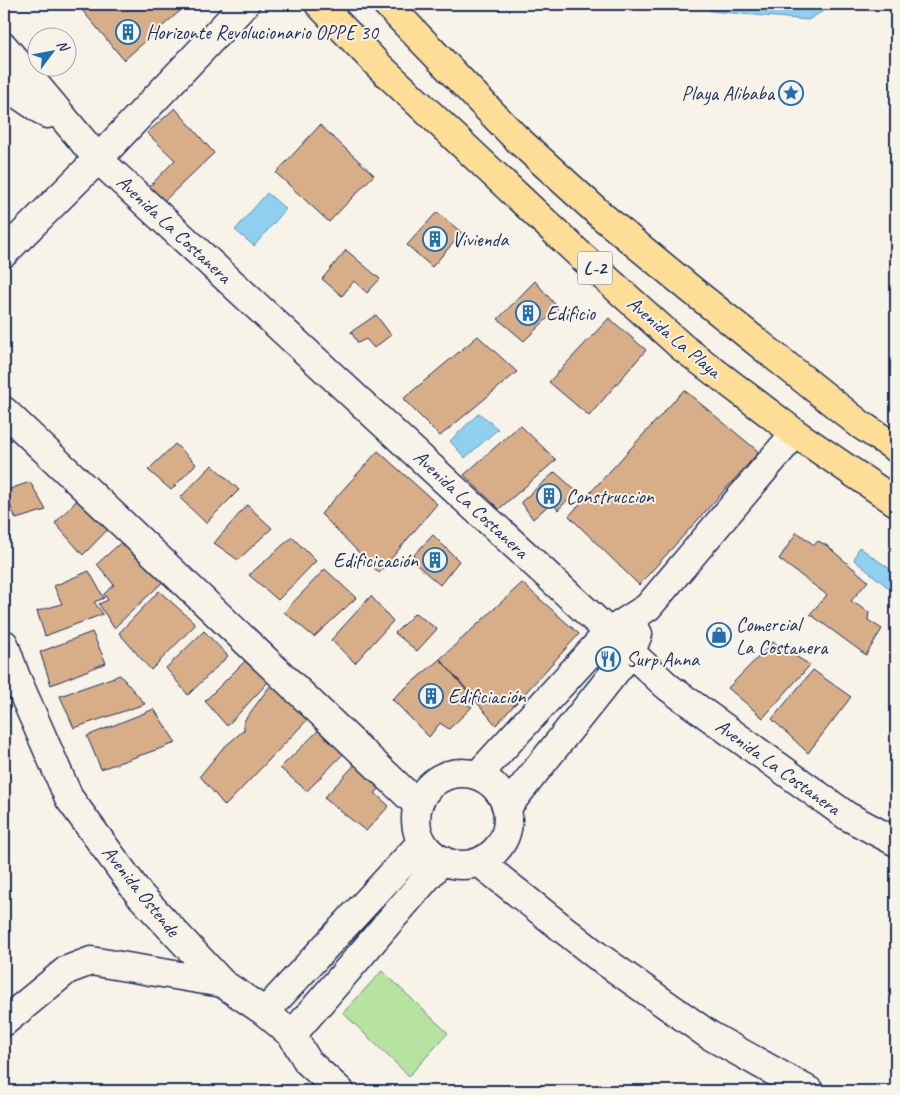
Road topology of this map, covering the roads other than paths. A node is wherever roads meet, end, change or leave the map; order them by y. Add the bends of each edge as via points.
1 (245, 4) edge
2 (319, 4) edge
3 (387, 4) edge
4 (4, 47) edge
5 (4, 85) edge
6 (74, 131) junction
7 (98, 159) junction
8 (4, 253) edge
9 (4, 411) edge
10 (794, 432) junction
11 (896, 448) edge
12 (896, 502) edge
13 (648, 607) junction
14 (609, 632) junction
15 (4, 644) edge
16 (631, 652) junction
17 (478, 775) junction
18 (418, 805) junction
19 (507, 808) junction
20 (896, 842) edge
21 (432, 851) junction
22 (479, 862) junction
23 (222, 983) junction
24 (266, 1012) junction
25 (4, 1022) edge
26 (292, 1035) junction
27 (308, 1062) junction
28 (312, 1091) edge
29 (340, 1091) edge
30 (809, 1091) edge

1 - 7 street
2 - 10 main road, Avenida La Playa / L-2 via 378,66 667,334
3 - 11 main road, L-2 via 514,136 603,216 846,413
4 - 6 street, Avenida La Costanera
5 - 6 street, Avenida La Costanera
6 - 7 street, Avenida La Costanera
7 - 8 street
7 - 14 street, Avenida La Costanera
9 - 18 street
10 - 12 main road, Avenida La Playa / L-2
10 - 13 street
13 - 14 street
13 - 16 street
14 - 16 street, Avenida La Costanera
14 - 17 street
15 - 23 street, Avenida Ostende via 69,798 139,894
16 - 19 street
16 - 20 street, Avenida La Costanera via 668,687 847,816
17 - 18 street via 453,773 441,777 431,784
17 - 19 street via 497,788
18 - 21 street via 418,830
19 - 22 street via 504,840 497,850
21 - 22 street via 454,864
21 - 24 street
21 - 26 street
22 - 30 street via 596,955 701,1029
23 - 24 street, Avenida Ostende
23 - 25 street via 91,961 67,970
24 - 26 street, Avenida Ostende
26 - 27 street, Avenida Ostende
27 - 28 street
27 - 29 street, Avenida Ostende

